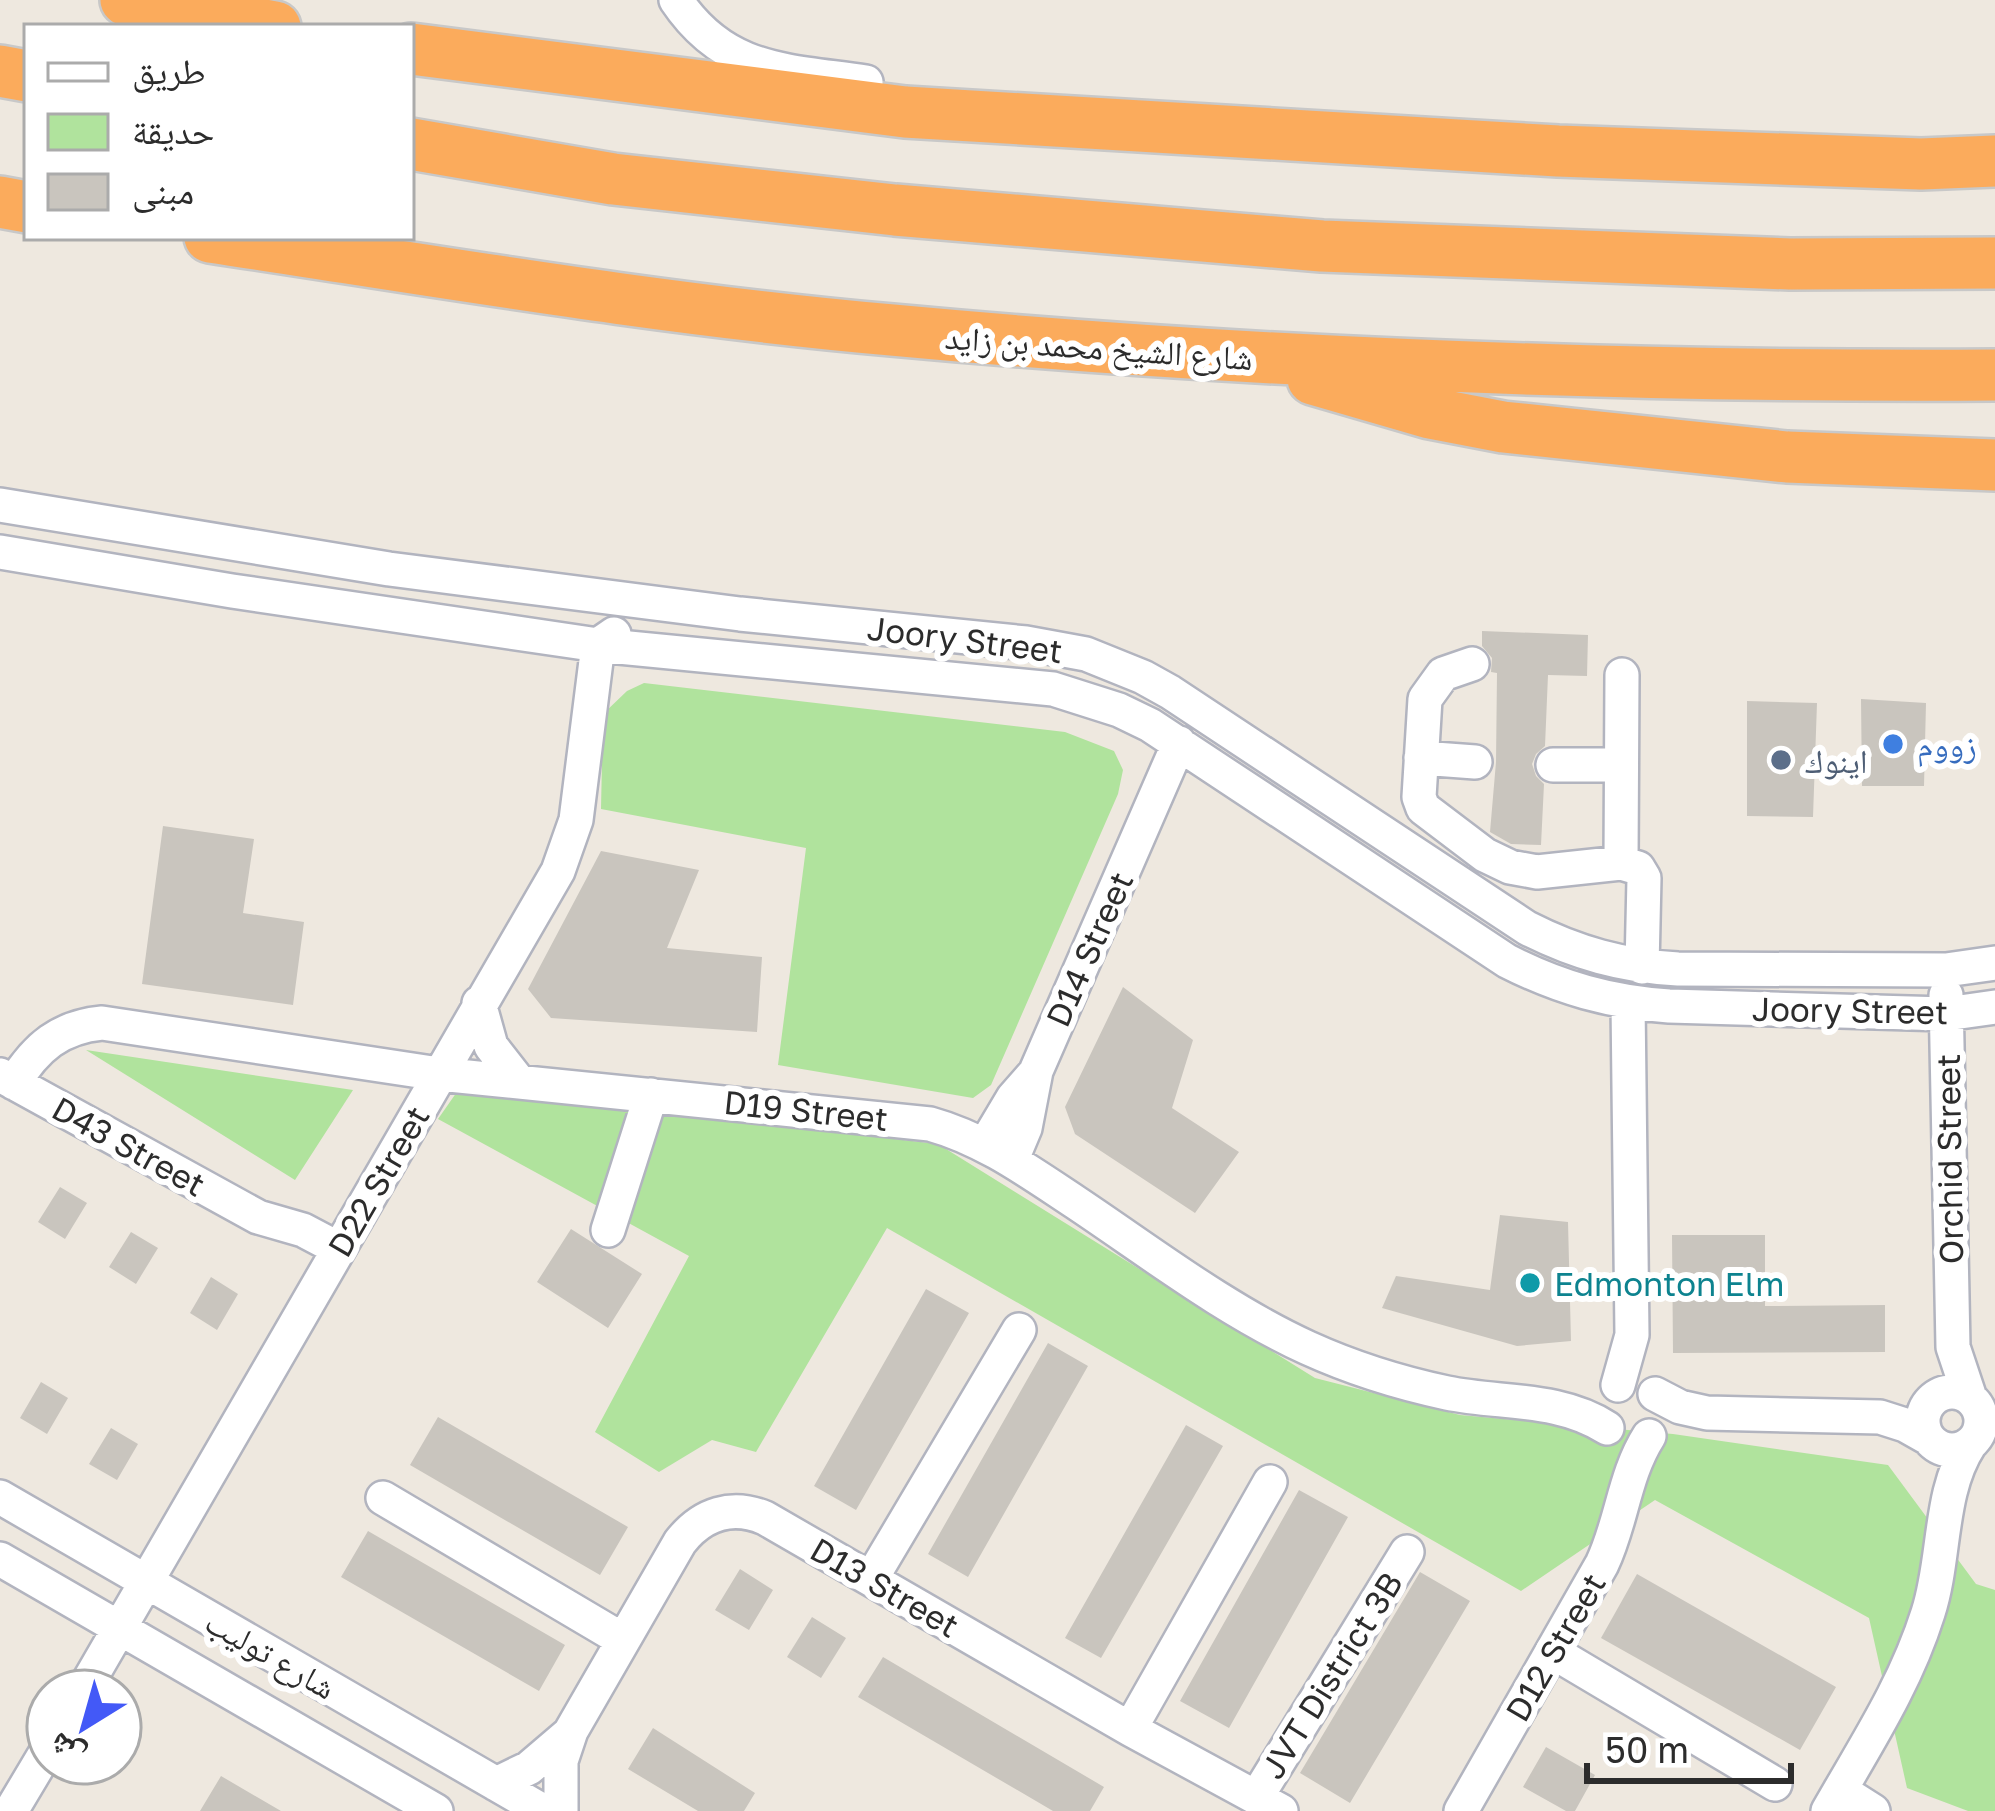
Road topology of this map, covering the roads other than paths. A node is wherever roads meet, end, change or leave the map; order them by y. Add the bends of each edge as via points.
1 (126, 0) edge
2 (676, 0) edge
3 (258, 24) edge
4 (414, 49) edge
5 (1019, 118) junction
6 (414, 145) edge
7 (1995, 158) edge
8 (230, 240) edge
9 (1995, 263) edge
10 (1243, 359) junction
11 (1995, 375) edge
12 (1995, 465) edge
13 (0, 505) edge
14 (0, 552) edge
15 (740, 614) junction
16 (598, 645) junction
17 (1472, 664) dead end
18 (1622, 675) dead end
19 (1179, 743) junction
20 (1421, 758) junction
21 (1475, 762) dead end
22 (1553, 765) dead end
23 (1622, 765) junction
24 (1622, 863) junction
25 (1995, 964) edge
26 (1642, 967) junction
27 (1946, 970) junction
28 (479, 1003) junction
29 (1628, 1003) junction
30 (1995, 1007) edge
31 (1946, 1014) junction
32 (439, 1074) junction
33 (7, 1079) edge
34 (519, 1082) junction
35 (651, 1095) junction
36 (999, 1152) junction
37 (608, 1230) dead end
38 (332, 1260) junction
39 (1019, 1330) dead end
40 (1633, 1390) junction
41 (1557, 1406) junction
42 (1707, 1413) junction
43 (1968, 1416) edge
44 (1880, 1418) junction
45 (1610, 1431) junction
46 (1651, 1434) junction
47 (1931, 1441) junction
48 (1629, 1476) junction
49 (1270, 1482) dead end
50 (1950, 1484) junction
51 (0, 1497) edge
52 (383, 1498) dead end
53 (1407, 1552) dead end
54 (0, 1559) edge
55 (871, 1579) junction
56 (146, 1581) junction
57 (119, 1628) junction
58 (623, 1640) junction
59 (1552, 1652) junction
60 (96, 1667) edge
61 (1130, 1729) junction
62 (572, 1731) junction
63 (496, 1784) junction
64 (1775, 1784) dead end
65 (1268, 1804) edge
66 (1831, 1806) edge
67 (436, 1811) edge
68 (543, 1811) edge
69 (561, 1811) edge
70 (1461, 1811) edge
71 (1873, 1811) edge

1 - 3 highway
2 - 5 street via 709,40 757,66 930,92
4 - 5 highway via 905,112
5 - 7 highway via 1371,142 1921,164
6 - 9 highway via 613,179 895,211 1298,244 1766,264
8 - 10 highway, شارع الشيخ محمد بن زايد via 640,302
10 - 11 highway, شارع الشيخ محمد بن زايد
10 - 12 highway via 1503,428 1787,457
13 - 15 street, Joory Street via 389,569
14 - 16 street, Joory Street
15 - 16 street via 714,632 630,628
15 - 26 street, Joory Street via 1026,643 1115,664 1170,692 1527,928 1582,953
16 - 19 street, Joory Street via 1053,688 1119,710
16 - 28 street, D22 Street via 572,837
17 - 20 street via 1443,674 1430,689
18 - 23 street
19 - 29 street, Joory Street via 1507,961 1566,988
19 - 36 street, D14 Street via 1036,1071 1008,1104
20 - 21 street
20 - 24 street via 1426,812 1498,862 1537,872
22 - 23 street
23 - 24 street
24 - 26 street via 1644,878
25 - 27 street, Joory Street
26 - 27 street, Joory Street
27 - 31 street, Orchid Street
28 - 32 street, D22 Street
28 - 34 street via 491,1046
29 - 31 street, Joory Street
29 - 40 street
30 - 31 street, Joory Street
31 - 43 street, Orchid Street via 1953,1348
32 - 33 street, D19 Street via 103,1023 66,1030
32 - 34 street, D19 Street
32 - 38 street, D22 Street
33 - 38 street, D43 Street via 258,1217 303,1230
34 - 35 street, D19 Street
35 - 36 street, D19 Street via 907,1120
35 - 37 street
36 - 41 street, D19 Street via 1308,1348 1415,1385
38 - 56 street, D22 Street
39 - 55 street
40 - 41 street, D19 Street
40 - 42 street
40 - 45 street via 1602,1406
40 - 46 street via 1661,1413
41 - 45 street, D19 Street
42 - 44 street
42 - 46 street
43 - 44 street
43 - 47 street via 1923,1423
43 - 50 street, Orchid Street
44 - 47 street
45 - 46 street via 1630,1442
45 - 48 street
46 - 48 street, D12 Street
47 - 50 street, Orchid Street
48 - 59 street, D12 Street via 1611,1545
49 - 61 street
50 - 66 street, Orchid Street via 1921,1635
51 - 56 street, شارع توليب
52 - 58 street
53 - 65 street, JVT District 3B
54 - 57 street, شارع توليب
55 - 58 street, D13 Street via 765,1518 715,1514 680,1542
55 - 61 street, D13 Street
56 - 57 street, D22 Street
56 - 63 street, شارع توليب
57 - 60 street, D22 Street
57 - 67 street, شارع توليب
58 - 62 street, D13 Street
59 - 64 street
59 - 70 street, D12 Street
61 - 65 street, D13 Street
62 - 63 street, D13 Street
62 - 69 street, D13 Street via 561,1761
63 - 68 street, شارع توليب
66 - 71 street

